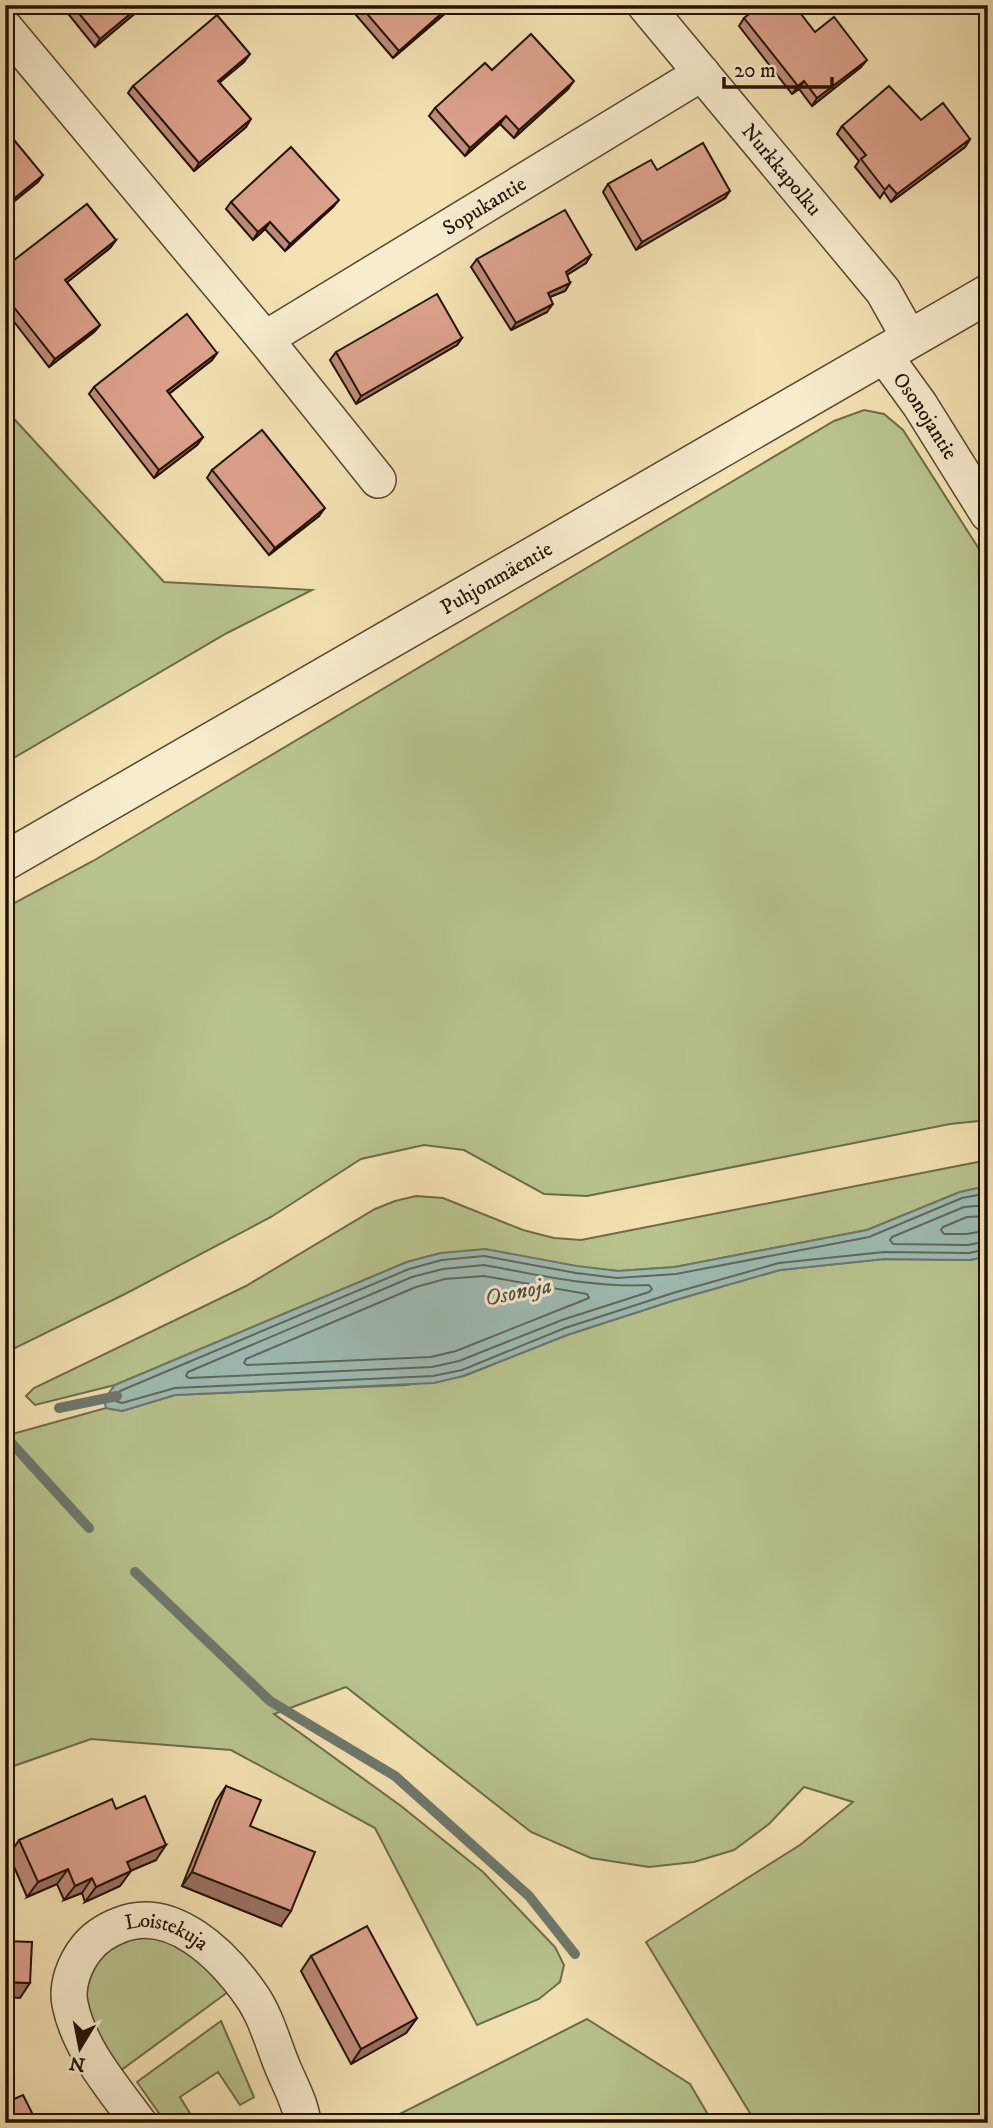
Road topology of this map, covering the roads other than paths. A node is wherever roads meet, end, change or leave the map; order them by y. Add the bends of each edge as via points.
1 (645, 5) edge
2 (5, 28) edge
3 (702, 73) junction
4 (988, 294) edge
5 (265, 339) junction
6 (897, 346) junction
7 (378, 480) dead end
8 (988, 514) edge
9 (5, 861) edge
10 (139, 2123) edge
11 (303, 2123) edge

1 - 3 street, Nurkkapolku
2 - 5 street
3 - 5 street, Sopukantie
3 - 6 street, Nurkkapolku via 883,291
4 - 6 street, Puhjonmäentie
5 - 7 street
6 - 8 street, Osonojantie via 920,405
6 - 9 street, Puhjonmäentie
10 - 11 street, Loistekuja via 87,2050 69,2000 75,1968 90,1943 133,1919 160,1920 188,1933 218,1956 251,1995

